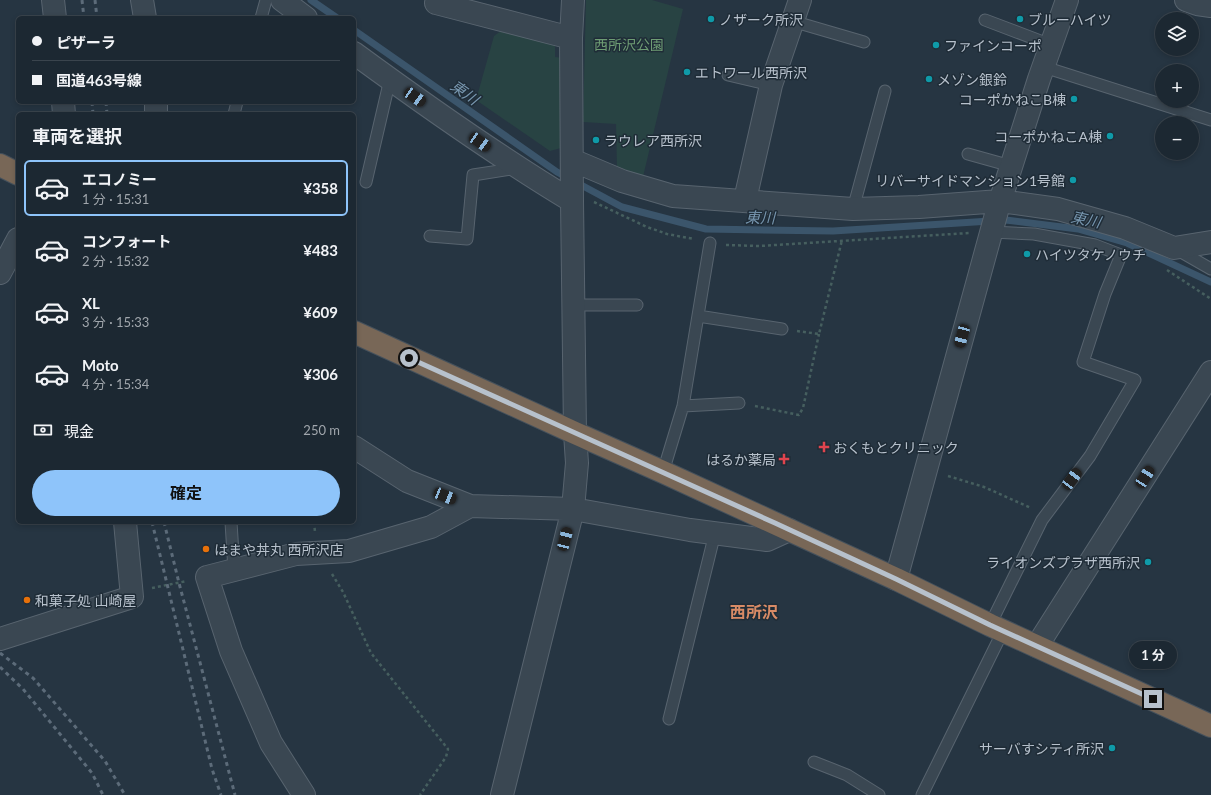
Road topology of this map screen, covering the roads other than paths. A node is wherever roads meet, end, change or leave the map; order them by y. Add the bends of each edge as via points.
1 (53, 0) edge
2 (142, 0) edge
3 (266, 0) edge
4 (282, 0) edge
5 (437, 0) edge
6 (572, 0) edge
7 (800, 0) edge
8 (1066, 0) edge
9 (1186, 0) edge
10 (1211, 6) edge
11 (55, 16) edge
12 (145, 16) edge
13 (262, 16) edge
14 (303, 16) edge
15 (985, 20) dead end
16 (792, 21) junction
17 (571, 38) junction
18 (864, 42) dead end
19 (1051, 45) junction
20 (356, 54) edge
21 (1044, 67) junction
22 (728, 75) dead end
23 (390, 79) junction
24 (771, 85) junction
25 (885, 91) dead end
26 (1211, 120) edge
27 (968, 154) dead end
28 (1011, 166) junction
29 (519, 168) junction
30 (572, 180) junction
31 (366, 182) dead end
32 (747, 201) junction
33 (853, 209) junction
34 (995, 218) junction
35 (430, 236) dead end
36 (1211, 242) edge
37 (16, 243) edge
38 (710, 243) road end
39 (1174, 248) junction
40 (1211, 270) edge
41 (0, 273) edge
42 (573, 305) junction
43 (637, 305) dead end
44 (698, 316) junction
45 (782, 329) road end
46 (356, 333) edge
47 (1211, 372) edge
48 (739, 403) road end
49 (683, 406) junction
50 (575, 433) junction
51 (356, 448) edge
52 (663, 472) junction
53 (470, 506) junction
54 (573, 509) junction
55 (125, 524) edge
56 (231, 524) edge
57 (789, 530) junction
58 (715, 533) junction
59 (234, 570) junction
60 (896, 579) junction
61 (997, 628) junction
62 (0, 639) edge
63 (1037, 646) junction
64 (669, 719) dead end
65 (1211, 726) edge
66 (814, 762) dead end
67 (304, 795) edge
68 (502, 795) edge
69 (879, 795) edge
70 (922, 795) edge

1 - 11 street
2 - 12 street
3 - 13 lane
4 - 14 street
5 - 17 street via 436,3
6 - 17 street
7 - 16 street
8 - 19 street
9 - 10 street
15 - 19 lane
16 - 18 lane
16 - 24 street
17 - 30 street
19 - 21 street
20 - 23 street
21 - 26 lane
21 - 28 street
22 - 24 lane
23 - 29 street
23 - 31 lane
24 - 32 street via 747,191
25 - 33 lane
27 - 28 lane
28 - 34 street
29 - 30 street
29 - 35 lane via 473,175 468,240
30 - 32 street via 622,181 673,196
30 - 42 street
32 - 33 street
33 - 34 street via 919,207
34 - 39 street via 1058,209 1125,228
34 - 60 street
34 - 61 lane via 1034,234 1095,245 1121,254 1083,362 1135,380 1090,456 1046,514
36 - 39 street
37 - 41 street
38 - 44 lane
39 - 40 lane
42 - 43 lane
42 - 50 street
44 - 45 lane
44 - 49 lane
46 - 50 highway
47 - 63 street
48 - 49 lane
49 - 52 lane
50 - 52 highway
50 - 54 street via 577,463
51 - 53 street via 407,481
52 - 57 highway
53 - 54 street
53 - 59 street via 431,527 349,551 296,554
54 - 58 street
54 - 68 street
55 - 62 street via 132,596
56 - 59 lane
57 - 58 street via 767,540
57 - 60 highway
58 - 64 lane
59 - 67 street via 207,578 231,651 271,743
60 - 61 highway
61 - 63 highway
61 - 70 lane
63 - 65 highway
66 - 69 lane via 846,775

